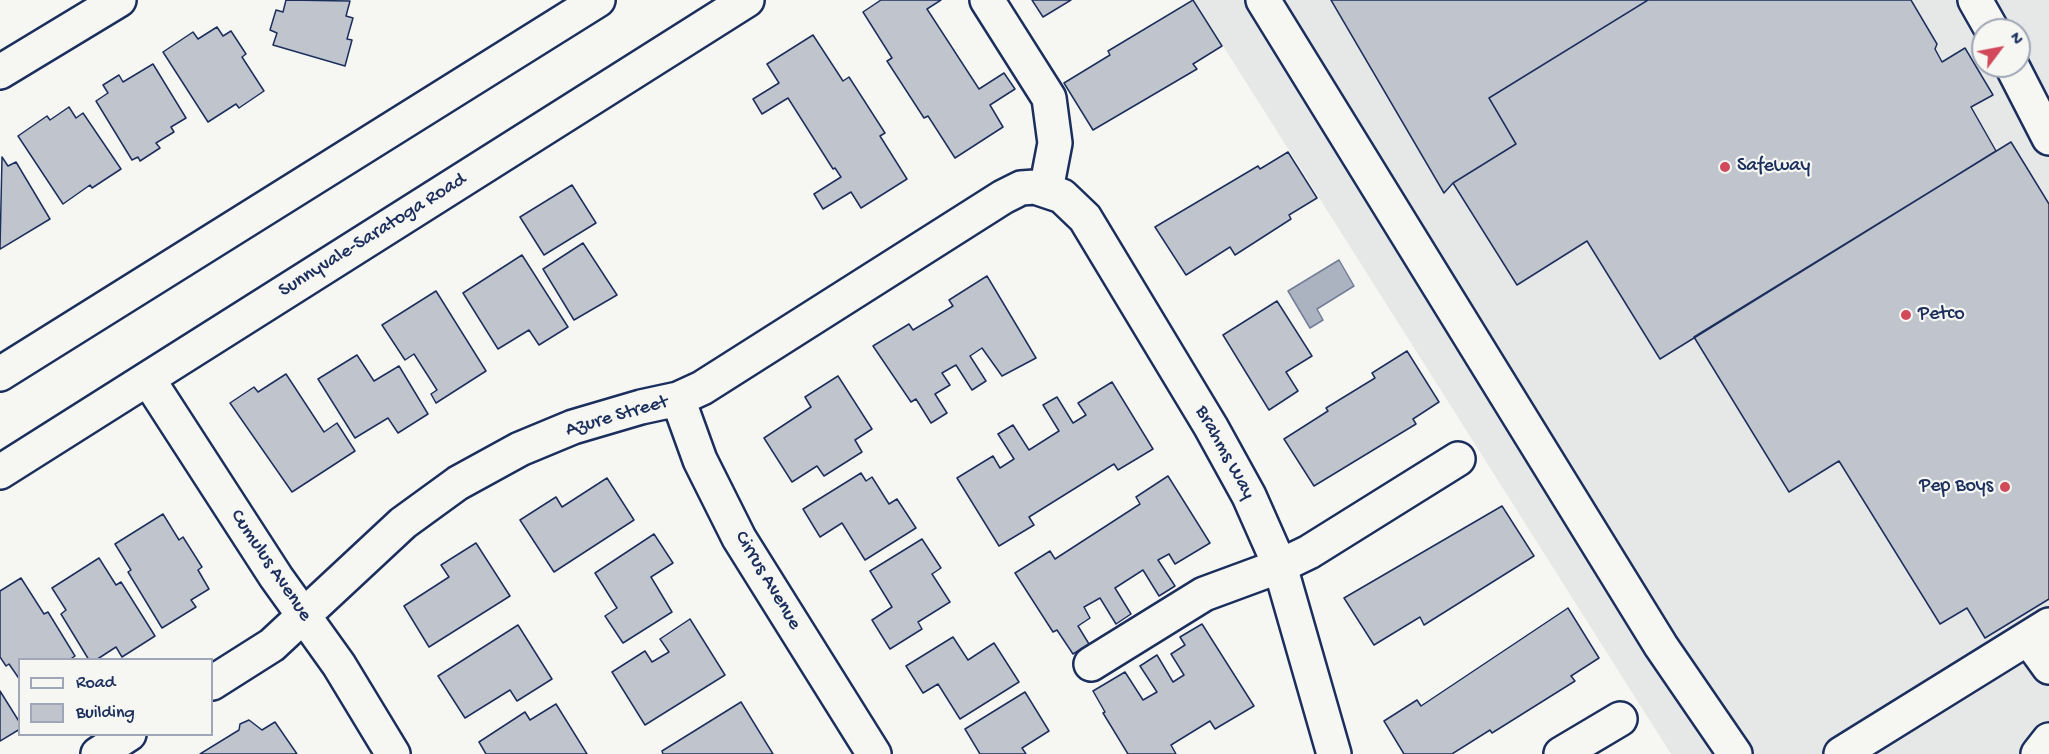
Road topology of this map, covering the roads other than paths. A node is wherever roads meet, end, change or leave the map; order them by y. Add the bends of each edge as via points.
1 (120, 0) edge
2 (598, 0) edge
3 (747, 0) edge
4 (987, 0) edge
5 (1263, 0) edge
6 (1975, 0) edge
7 (1985, 18) edge
8 (0, 72) edge
9 (2018, 78) edge
10 (2049, 138) edge
11 (1046, 190) junction
12 (0, 374) edge
13 (148, 379) junction
14 (678, 399) junction
15 (1458, 459) dead end
16 (0, 472) edge
17 (1280, 566) junction
18 (303, 616) junction
19 (2038, 631) edge
20 (1091, 664) dead end
21 (2049, 667) edge
22 (213, 682) edge
23 (1620, 719) dead end
24 (127, 736) edge
25 (2049, 740) edge
26 (98, 754) edge
27 (393, 754) edge
28 (874, 754) edge
29 (1334, 754) edge
30 (1562, 754) edge
31 (1735, 754) edge
32 (1841, 754) edge
33 (2038, 754) edge

1 - 8 street
2 - 12 street
3 - 13 street, Sunnyvale-Saratoga Road
4 - 11 street via 1049,98 1054,143
5 - 31 street via 1661,646
6 - 7 street
9 - 10 street
11 - 14 street, Azure Street via 1021,188 1003,197 702,388
11 - 17 street, Brahms Way via 1062,196 1085,218 1211,427 1249,496
13 - 16 street, Sunnyvale-Saratoga Road
13 - 18 street, Cumulus Avenue
14 - 18 street, Azure Street via 573,428 520,450 458,483 403,523
14 - 28 street, Cirrus Avenue via 700,460 739,538
15 - 17 street
17 - 20 street via 1204,594
17 - 29 street, Brahms Way
18 - 22 street, Azure Street via 272,645
18 - 27 street, Cumulus Avenue via 339,665
19 - 21 street
19 - 32 street
23 - 30 street
24 - 26 street
25 - 33 street

